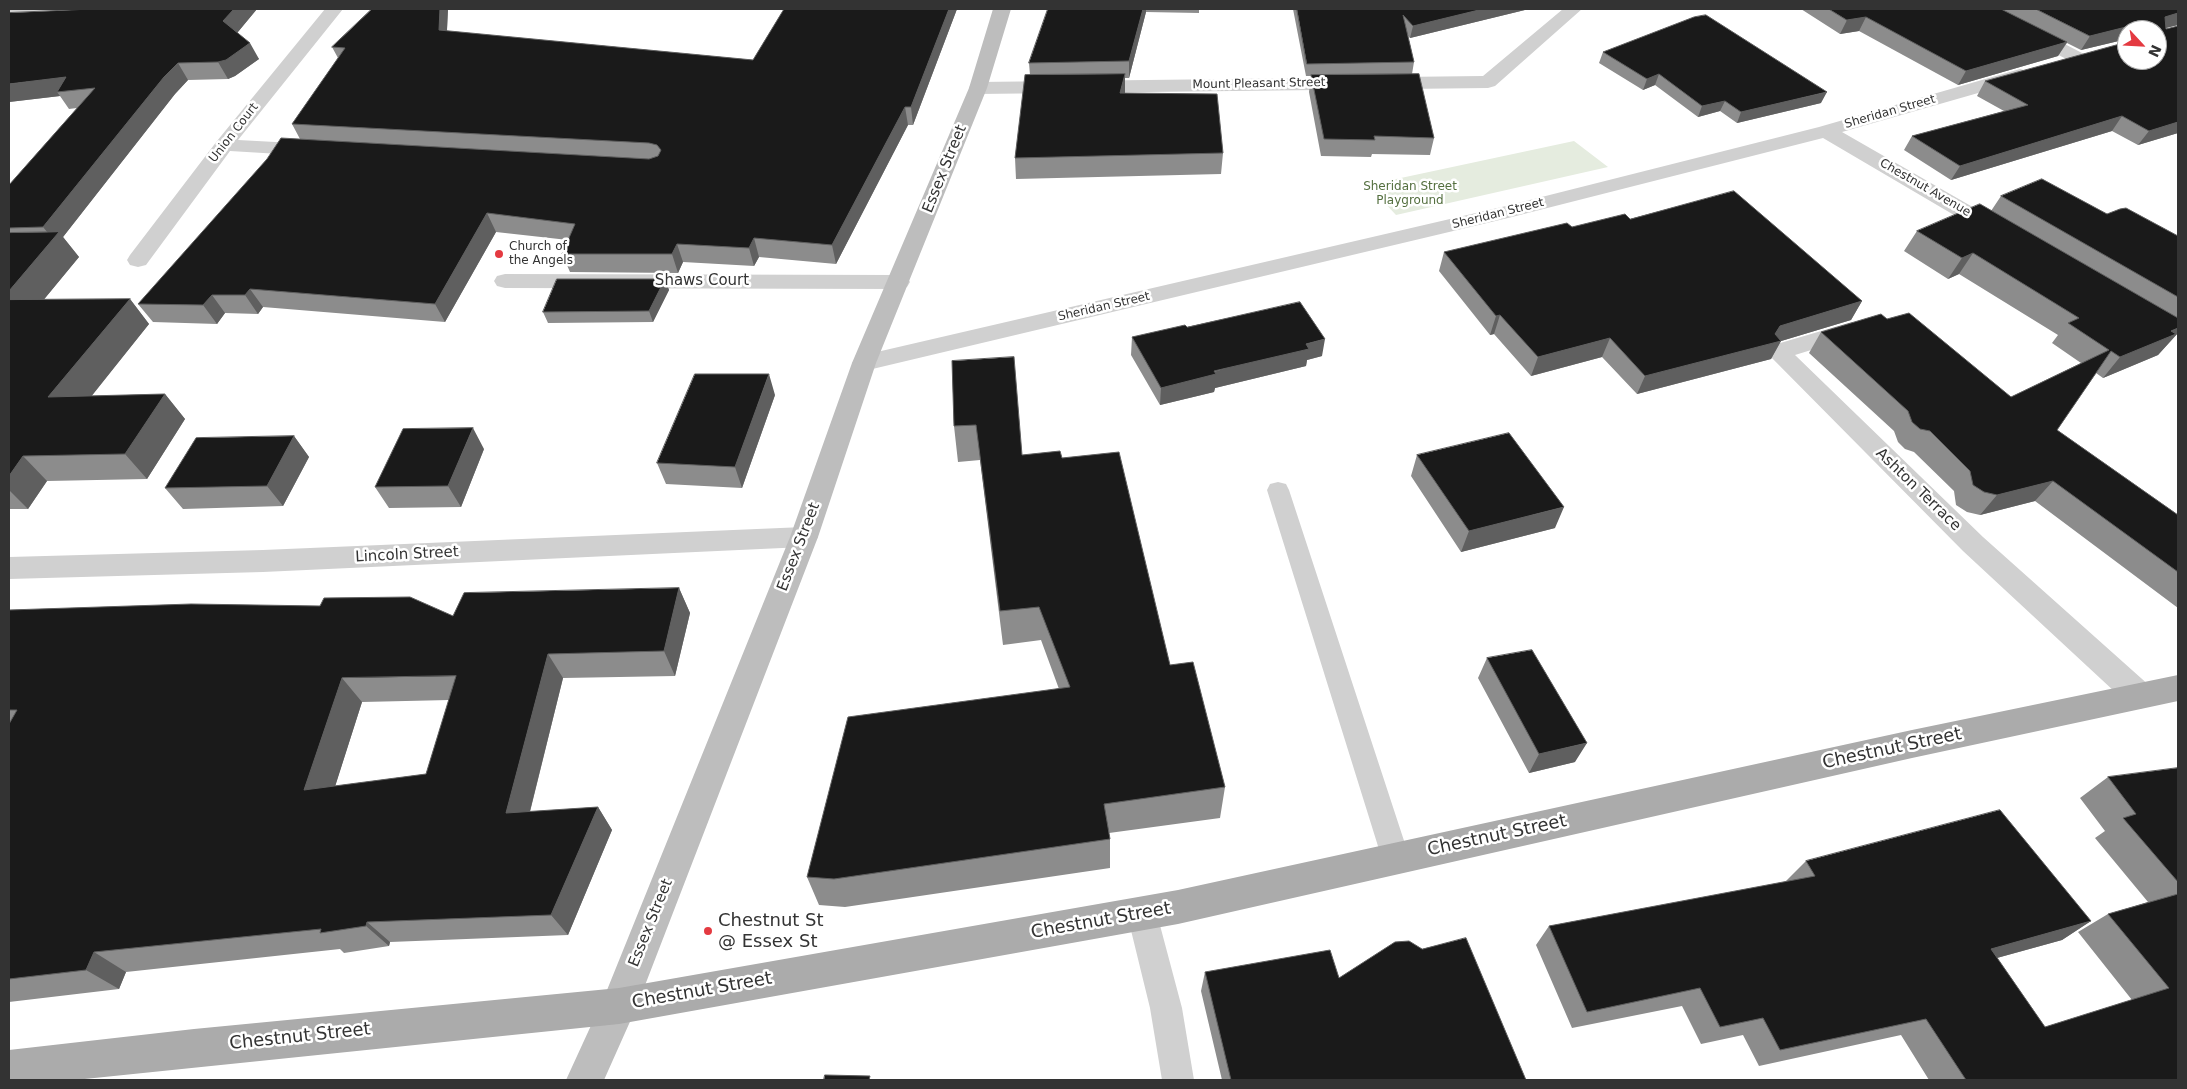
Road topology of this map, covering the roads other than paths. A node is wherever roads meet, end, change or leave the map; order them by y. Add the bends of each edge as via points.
1 (80, 9) edge
2 (334, 9) edge
3 (1002, 9) edge
4 (1573, 9) edge
5 (1984, 9) edge
6 (9, 14) edge
7 (978, 88) junction
8 (1826, 130) junction
9 (224, 145) junction
10 (332, 151) edge
11 (2015, 241) edge
12 (138, 260) dead end
13 (505, 281) dead end
14 (899, 282) junction
15 (1871, 324) edge
16 (864, 363) junction
17 (1278, 490) dead end
18 (804, 537) junction
19 (9, 568) edge
20 (2178, 688) edge
21 (2140, 696) junction
22 (1396, 859) junction
23 (1142, 914) junction
24 (619, 1006) junction
25 (9, 1069) edge
26 (586, 1080) edge
27 (1178, 1080) edge

1 - 6 street
2 - 9 street, Union Court
3 - 7 main road, Essex Street
4 - 7 street, Mount Pleasant Street via 1488,82
5 - 8 street, Sheridan Street via 2086,56
7 - 14 main road, Essex Street
8 - 11 street, Chestnut Avenue
8 - 16 street, Sheridan Street via 1508,212
9 - 10 street
9 - 12 street, Union Court
13 - 14 street, Shaws Court
14 - 16 main road, Essex Street
15 - 21 street, Ashton Terrace via 1778,352 1973,544
16 - 18 main road, Essex Street
17 - 22 lane
18 - 19 street, Lincoln Street
18 - 24 main road, Essex Street
20 - 21 main road, Chestnut Street
21 - 22 main road, Chestnut Street
22 - 23 main road, Chestnut Street
23 - 24 main road, Chestnut Street
23 - 27 lane via 1166,1008
24 - 25 main road, Chestnut Street
24 - 26 main road, Essex Street

